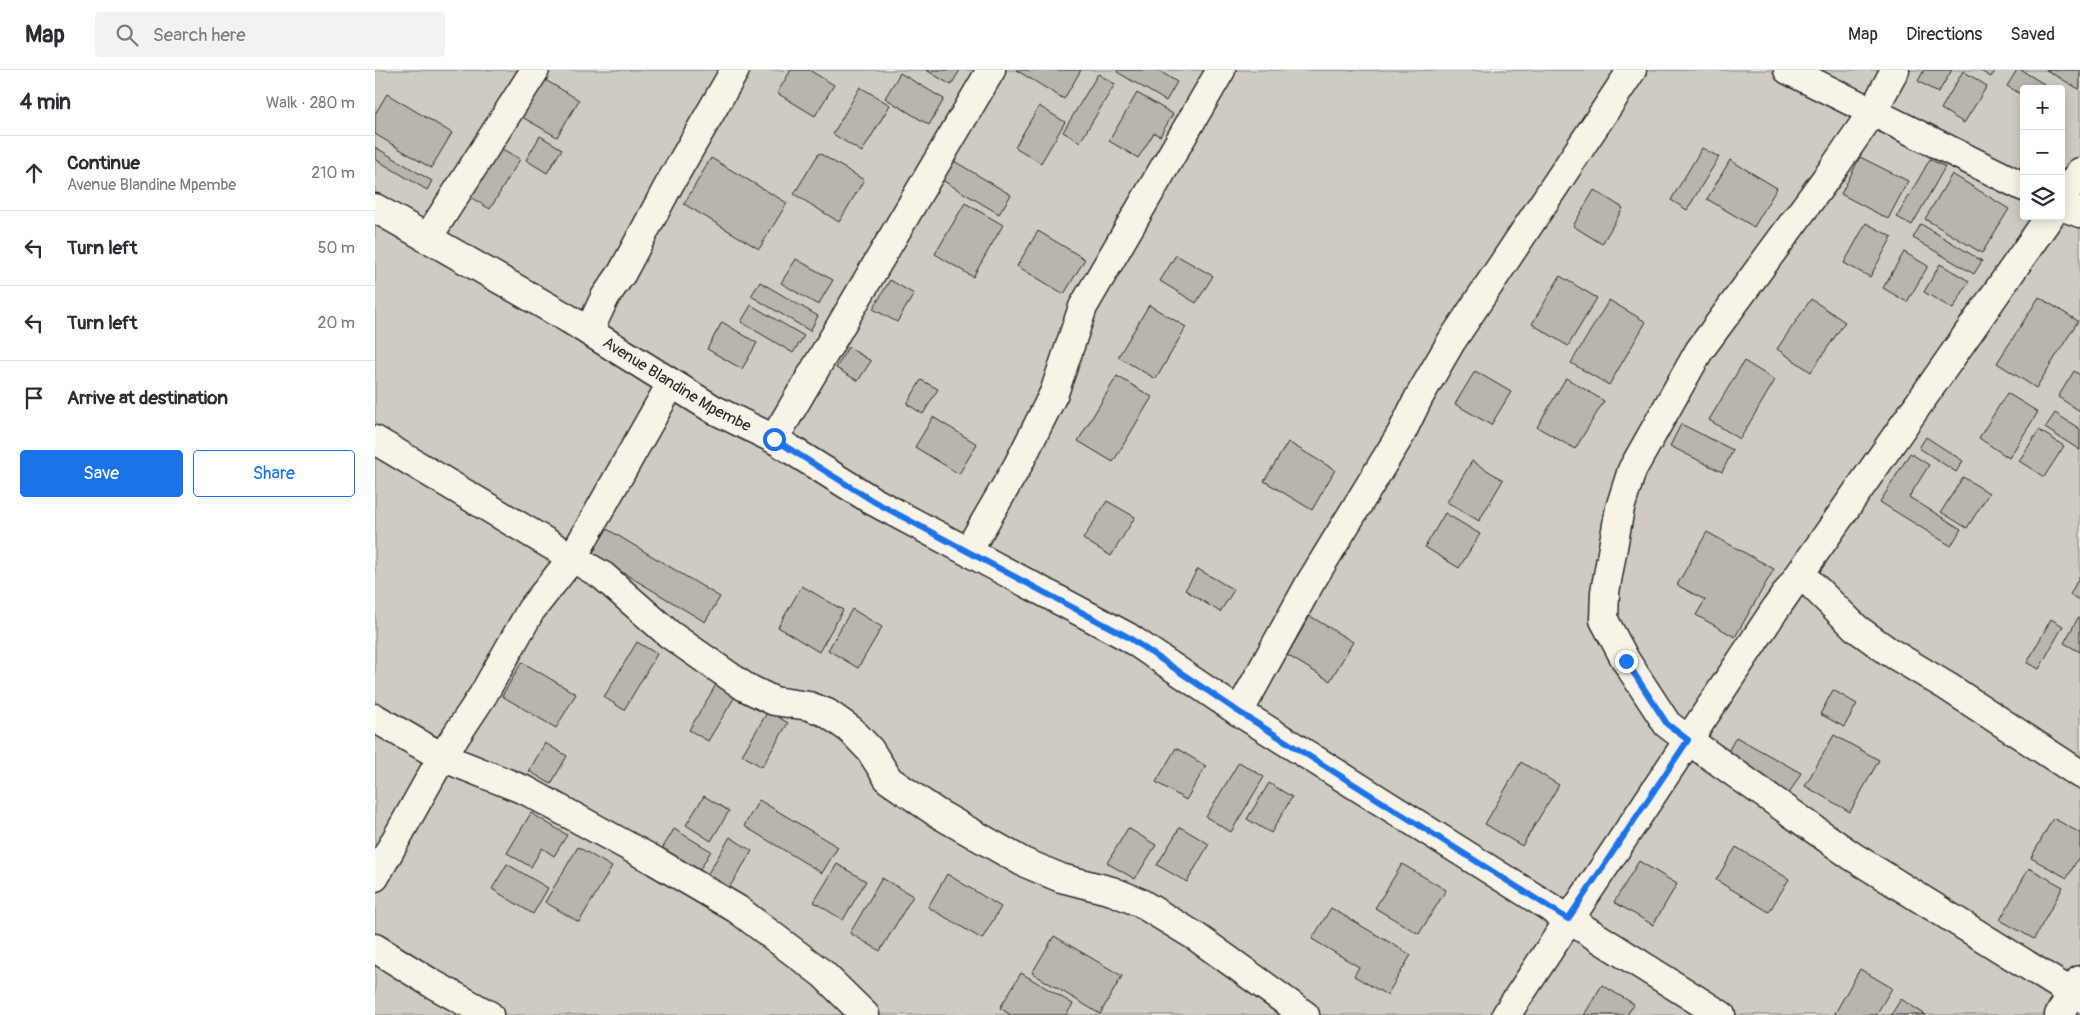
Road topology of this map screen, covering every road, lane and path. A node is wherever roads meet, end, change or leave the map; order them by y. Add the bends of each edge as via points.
1 (535, 70) edge
2 (735, 70) edge
3 (991, 70) edge
4 (1221, 70) edge
5 (1632, 70) edge
6 (1788, 70) edge
7 (1895, 70) edge
8 (1809, 76) edge
9 (1873, 111) junction
10 (2080, 172) edge
11 (2020, 185) edge
12 (2065, 193) edge
13 (2065, 207) edge
14 (375, 208) edge
15 (2080, 213) edge
16 (2047, 220) edge
17 (427, 239) junction
18 (589, 331) junction
19 (671, 384) junction
20 (774, 439) junction
21 (375, 440) edge
22 (967, 551) junction
23 (573, 557) junction
24 (1801, 574) junction
25 (1239, 712) junction
26 (375, 718) edge
27 (1688, 740) junction
28 (441, 757) junction
29 (2080, 774) edge
30 (375, 877) edge
31 (1568, 919) junction
32 (375, 948) edge
33 (2073, 996) edge
34 (489, 1015) edge
35 (865, 1015) edge
36 (1305, 1015) edge
37 (1506, 1015) edge
38 (1721, 1015) edge

1 - 17 street
2 - 18 street via 622,273 605,297
3 - 20 street
4 - 22 street via 1083,306 1054,393 1018,465
5 - 25 street via 1451,342 1401,434 1310,583
6 - 8 street
7 - 9 street
8 - 9 street
9 - 11 street via 1897,126
9 - 27 street via 1699,351 1632,470 1623,499 1605,592 1603,620 1667,724
10 - 12 street
13 - 15 street
14 - 17 street, Avenue Blandine Mpembe
16 - 24 street
17 - 18 street, Avenue Blandine Mpembe
18 - 19 street, Avenue Blandine Mpembe
19 - 20 street, Avenue Blandine Mpembe
19 - 23 street
20 - 22 street, Avenue Blandine Mpembe via 873,501
21 - 23 street
22 - 25 street, Avenue Blandine Mpembe via 1128,637
23 - 28 street via 531,610 483,695
23 - 36 street via 603,576 669,634 745,687 774,700 809,706 827,713 851,730 870,750 889,780 929,808 1023,862 1061,878 1112,891 1139,902 1195,936
24 - 27 street
24 - 29 street via 1856,628 1888,651
25 - 31 street, Avenue Blandine Mpembe
26 - 28 street
27 - 31 street
27 - 33 street via 1852,856
28 - 30 street
28 - 35 street via 527,791 737,909 823,974
31 - 37 street
31 - 38 street, Avenue Blandine Mpembe
32 - 34 street

